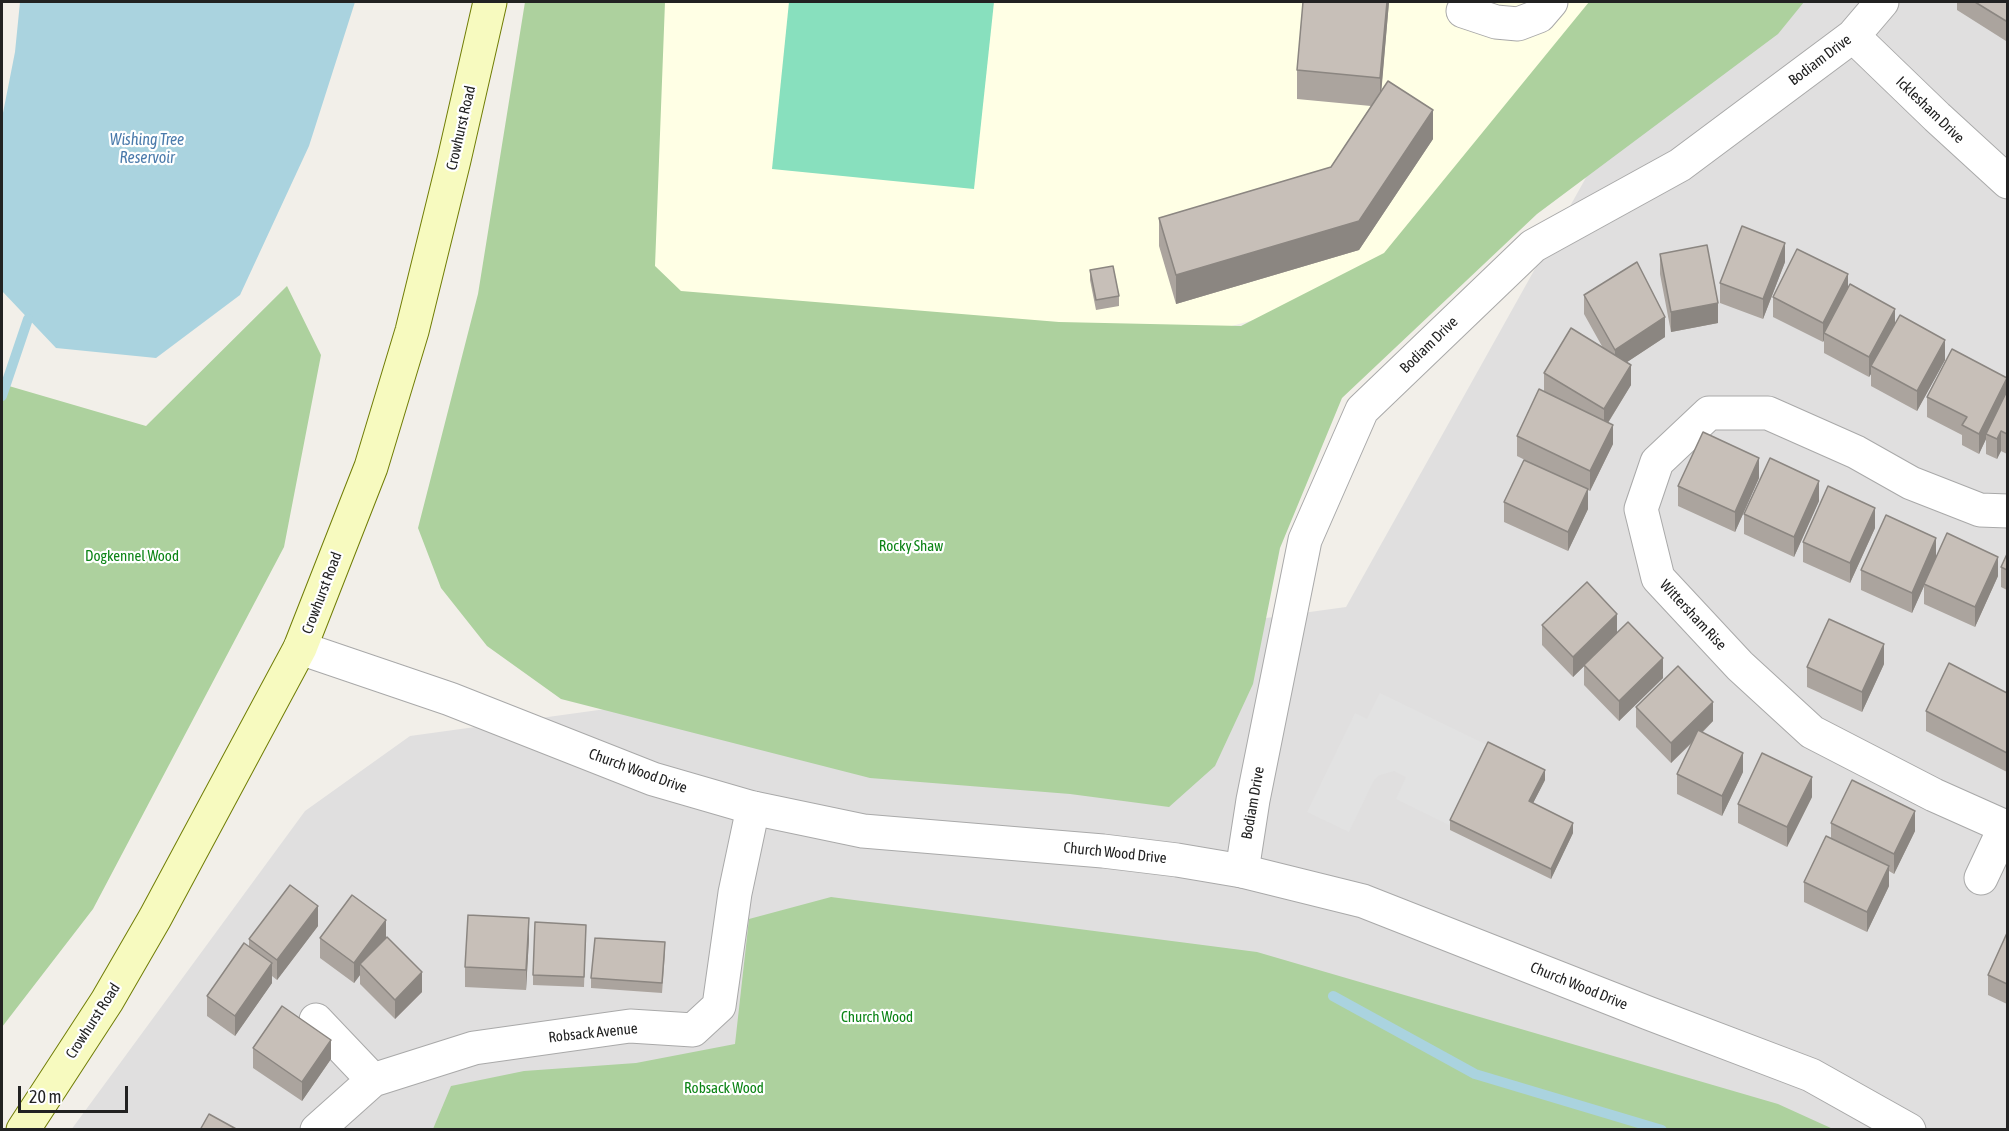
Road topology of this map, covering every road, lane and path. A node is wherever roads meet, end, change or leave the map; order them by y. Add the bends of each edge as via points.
1 (490, 2) edge
2 (1551, 2) edge
3 (1882, 2) edge
4 (1463, 11) dead end
5 (1853, 36) junction
6 (2007, 182) edge
7 (2007, 511) edge
8 (300, 648) junction
9 (753, 808) junction
10 (2006, 827) edge
11 (1242, 871) junction
12 (1981, 878) dead end
13 (316, 1020) dead end
14 (373, 1080) junction
15 (22, 1130) edge
16 (317, 1130) edge
17 (1909, 1130) edge

1 - 8 main road, Crowhurst Road via 412,330 371,467
2 - 4 street via 1539,16 1518,24 1496,22
3 - 5 street, Bodiam Drive
5 - 6 street, Icklesham Drive
5 - 11 street, Bodiam Drive via 1680,165 1533,246 1362,410 1305,540
7 - 10 street, Wittersham Rise via 1980,510 1911,483 1856,452 1768,413 1709,413 1657,462 1641,509 1658,578 1740,666 1812,732
8 - 9 street, Church Wood Drive via 450,699 653,779
8 - 15 main road, Crowhurst Road via 155,918 107,1001
9 - 11 street, Church Wood Drive via 863,831 1103,851
9 - 14 street, Robsack Avenue via 735,893 719,1006 693,1030 630,1026 474,1048
10 - 12 street, Wittersham Rise
11 - 17 street, Church Wood Drive via 1363,900 1811,1075
13 - 14 street
14 - 16 street, Robsack Avenue

